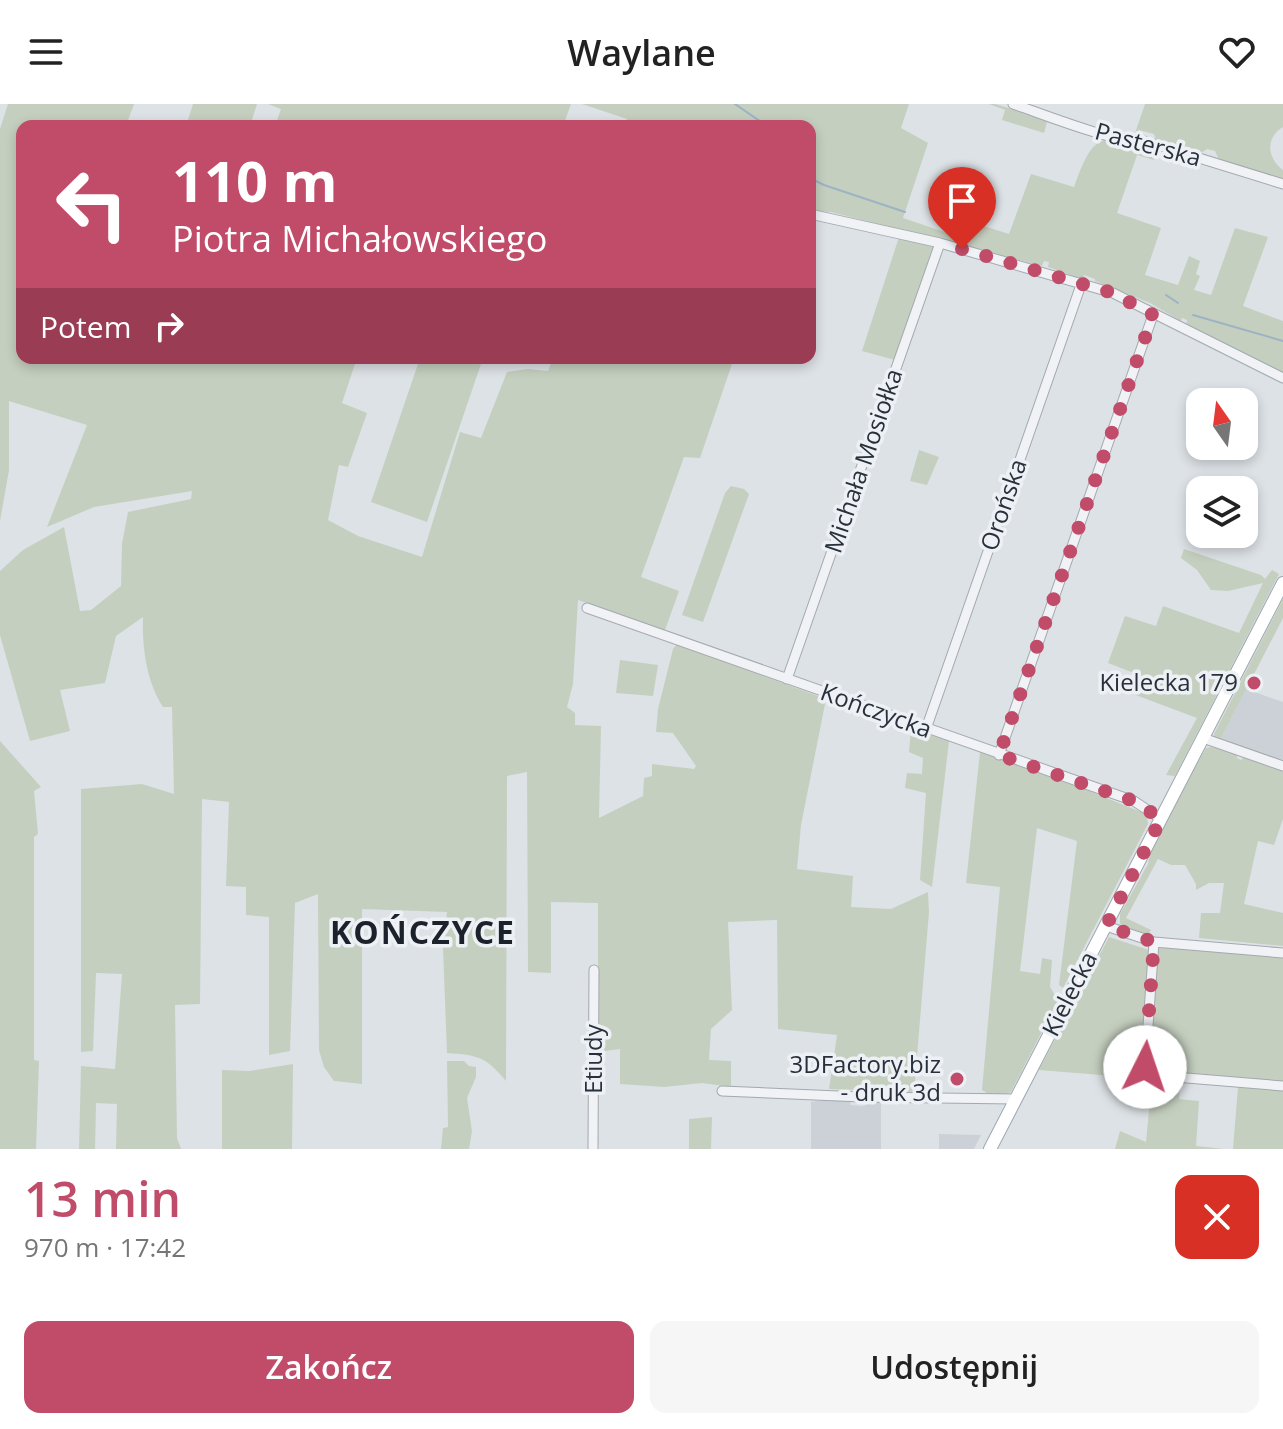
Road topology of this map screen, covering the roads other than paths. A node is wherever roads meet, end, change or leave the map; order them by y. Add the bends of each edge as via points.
1 (1013, 104) edge
2 (1283, 184) edge
3 (816, 215) edge
4 (940, 243) junction
5 (1082, 282) junction
6 (1153, 315) junction
7 (1283, 378) edge
8 (1283, 583) edge
9 (587, 608) dead end
10 (787, 679) junction
11 (926, 729) junction
12 (1203, 738) junction
13 (999, 755) junction
14 (1283, 766) edge
15 (1161, 819) junction
16 (1106, 926) junction
17 (1154, 942) junction
18 (1283, 953) edge
19 (594, 970) dead end
20 (1283, 1086) edge
21 (722, 1091) dead end
22 (1015, 1099) junction
23 (593, 1149) edge
24 (990, 1149) edge

1 - 2 street, Pasterska
3 - 4 street
4 - 5 street
4 - 10 street, Michała Mosiołka
5 - 6 street
5 - 11 street, Orońska
6 - 7 street
6 - 13 street
8 - 12 main road, Kielecka
9 - 10 street, Kończycka
10 - 11 street, Kończycka
11 - 13 street, Kończycka
12 - 14 street
12 - 15 main road, Kielecka
13 - 15 street, Kończycka via 1134,801
15 - 16 main road, Kielecka
16 - 17 street
16 - 22 main road, Kielecka
17 - 18 street
17 - 20 street via 1145,1067 1150,1075
19 - 23 street, Etiudy
21 - 22 street
22 - 24 main road, Kielecka

